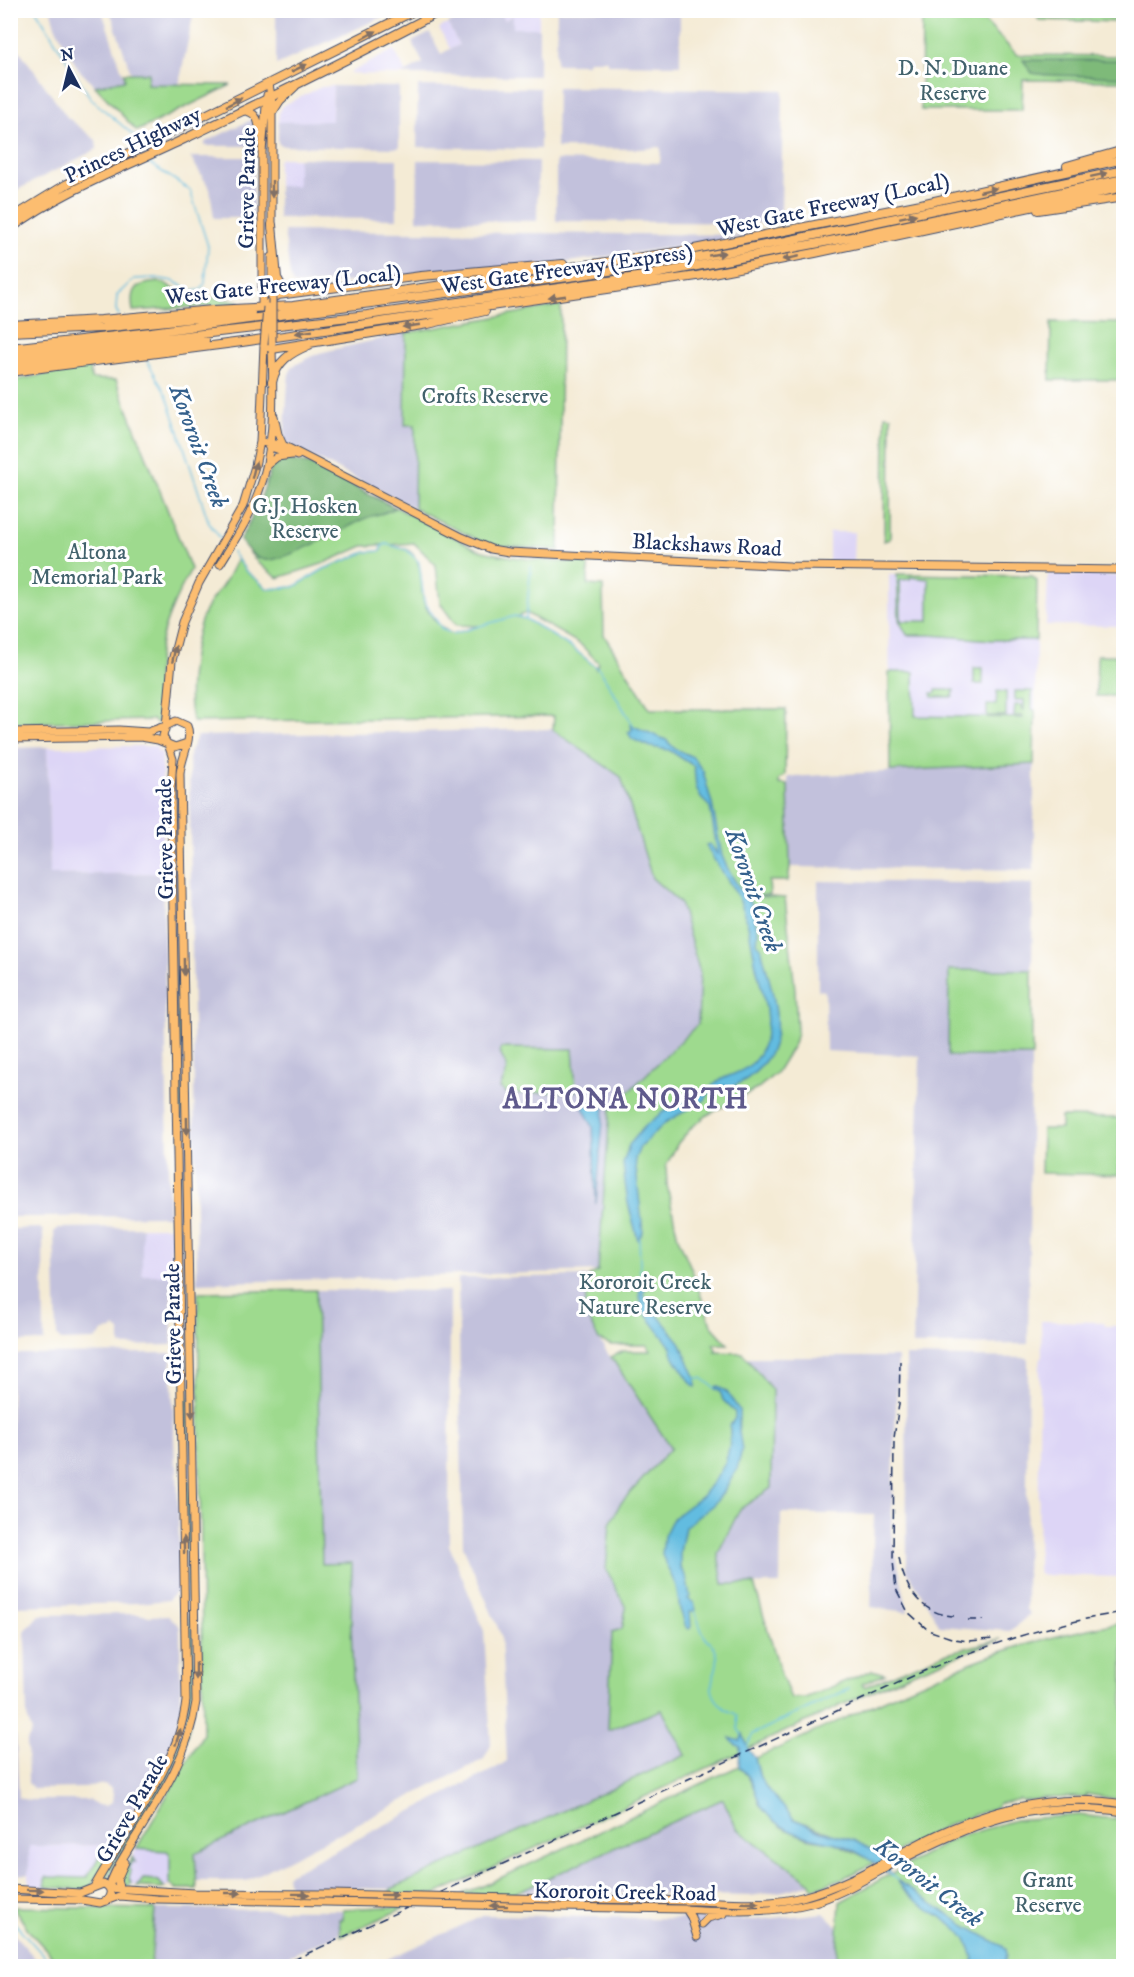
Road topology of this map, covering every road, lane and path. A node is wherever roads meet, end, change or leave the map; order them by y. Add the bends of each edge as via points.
1 (416, 10) edge
2 (442, 10) edge
3 (269, 84) junction
4 (296, 84) junction
5 (269, 98) junction
6 (242, 111) junction
7 (272, 113) junction
8 (1124, 150) edge
9 (262, 152) junction
10 (272, 152) junction
11 (1124, 159) edge
12 (1124, 170) edge
13 (1124, 179) edge
14 (1012, 184) junction
15 (1124, 187) edge
16 (1124, 197) edge
17 (13, 217) edge
18 (25, 219) junction
19 (262, 225) junction
20 (272, 225) junction
21 (10, 230) edge
22 (910, 233) junction
23 (684, 251) junction
24 (293, 294) junction
25 (272, 298) junction
26 (515, 303) junction
27 (265, 307) junction
28 (101, 324) junction
29 (10, 325) edge
30 (10, 332) edge
31 (331, 338) junction
32 (270, 345) junction
33 (10, 346) edge
34 (159, 346) junction
35 (119, 351) junction
36 (10, 356) edge
37 (10, 368) edge
38 (272, 382) junction
39 (272, 407) junction
40 (260, 442) junction
41 (271, 444) junction
42 (283, 444) junction
43 (294, 455) junction
44 (311, 460) junction
45 (267, 465) junction
46 (220, 564) dead end
47 (1124, 570) edge
48 (166, 726) junction
49 (10, 732) edge
50 (10, 739) edge
51 (188, 741) junction
52 (167, 744) junction
53 (1124, 1804) edge
54 (1124, 1812) edge
55 (914, 1850) junction
56 (129, 1851) junction
57 (868, 1874) junction
58 (94, 1887) junction
59 (109, 1888) junction
60 (10, 1889) edge
61 (122, 1890) junction
62 (331, 1898) junction
63 (10, 1899) edge
64 (103, 1902) junction
65 (557, 1903) junction
66 (686, 1909) junction
67 (740, 1912) junction
68 (702, 1924) dead end
69 (697, 1937) dead end

3 -> 1 highway, Princes Highway
2 - 4 highway, Princes Highway
3 - 5 main road
17 -> 3 highway, Princes Highway via 67,184
4 - 5 highway, Princes Highway
4 - 7 main road
5 - 6 highway, Princes Highway
5 - 7 main road, Grieve Parade
5 - 9 main road, Grieve Parade
6 - 9 main road via 252,112 258,119
6 - 18 highway, Princes Highway via 70,193
7 - 10 main road, Grieve Parade
8 - 14 highway
9 - 10 main road
9 - 19 main road, Grieve Parade
10 -> 20 main road, Grieve Parade
11 - 14 highway, West Gate Freeway (Local)
33 -> 12 highway, West Gate Freeway (Express) via 151,332 695,258
13 - 34 highway, West Gate Freeway (Express) via 701,267
23 -> 14 highway, West Gate Freeway (Local)
15 - 22 highway, West Gate Freeway (Local)
16 - 22 highway
17 - 18 highway
18 - 21 highway, Princes Highway
19 - 20 main road
19 - 27 main road, Grieve Parade
20 - 24 highway via 277,278
20 - 25 main road, Grieve Parade
22 -> 26 highway, West Gate Freeway (Local) via 719,272
23 - 24 highway via 421,276
23 - 28 highway, West Gate Freeway (Local) via 242,314
24 - 25 highway
25 - 27 main road
25 - 32 main road, Grieve Parade, bridge
26 -> 31 highway via 428,324
26 -> 34 highway, West Gate Freeway (Local)
27 - 32 main road, Grieve Parade, bridge via 262,339
28 - 29 highway, West Gate Freeway (Local)
28 - 30 highway
31 - 32 highway
31 - 38 highway via 284,359
32 - 38 main road, Grieve Parade
32 - 40 main road, Grieve Parade
34 - 35 highway, West Gate Freeway (Express)
34 - 35 highway, West Gate Freeway (Local)
35 - 36 highway, West Gate Freeway (Express)
35 - 37 highway
35 - 37 highway, West Gate Freeway (Local) via 84,361
38 - 39 main road, Grieve Parade
39 - 41 main road, Grieve Parade
39 - 42 main road
40 - 41 main road
48 -> 40 main road, Grieve Parade via 172,660 180,629 193,595 248,492
41 - 42 main road, Blackshaws Road
41 - 43 main road, Blackshaws Road
41 - 45 main road, Grieve Parade
42 - 44 main road, Blackshaws Road
43 - 44 main road, Blackshaws Road
43 - 45 main road via 277,458
44 - 47 main road, Blackshaws Road via 476,543 516,553 790,566
45 - 46 main road, Grieve Parade via 258,495
48 - 49 main road via 148,732
48 - 51 main road via 176,721 186,724 190,731
48 - 52 main road via 163,736
50 - 52 main road via 141,737
51 - 52 main road via 178,747
51 -> 56 main road, Grieve Parade via 180,774 196,1702 184,1750
58 -> 52 main road, Grieve Parade via 174,1749 186,1694 173,759
53 - 55 main road, Kororoit Creek Road via 1068,1800 1022,1805 972,1819
54 - 55 main road, Kororoit Creek Road via 1077,1807 1024,1812 968,1828
55 - 57 main road, Kororoit Creek Road
56 - 59 main road, Grieve Parade via 113,1873
56 - 61 main road via 117,1878
65 -> 57 main road, Kororoit Creek Road via 763,1903 789,1900
57 - 67 main road, Kororoit Creek Road via 826,1898
58 - 59 main road via 102,1884
60 -> 58 main road via 78,1893
58 - 64 main road via 94,1898
59 - 61 main road, Kororoit Creek Road
59 - 64 main road via 110,1894
61 -> 62 main road, Kororoit Creek Road
62 - 64 main road, Kororoit Creek Road via 122,1896
62 - 65 main road, Kororoit Creek Road, bridge
63 - 64 main road, Kororoit Creek Road
65 - 66 main road, Kororoit Creek Road
66 - 67 main road, Kororoit Creek Road
66 - 69 main road
67 - 68 main road via 716,1915

